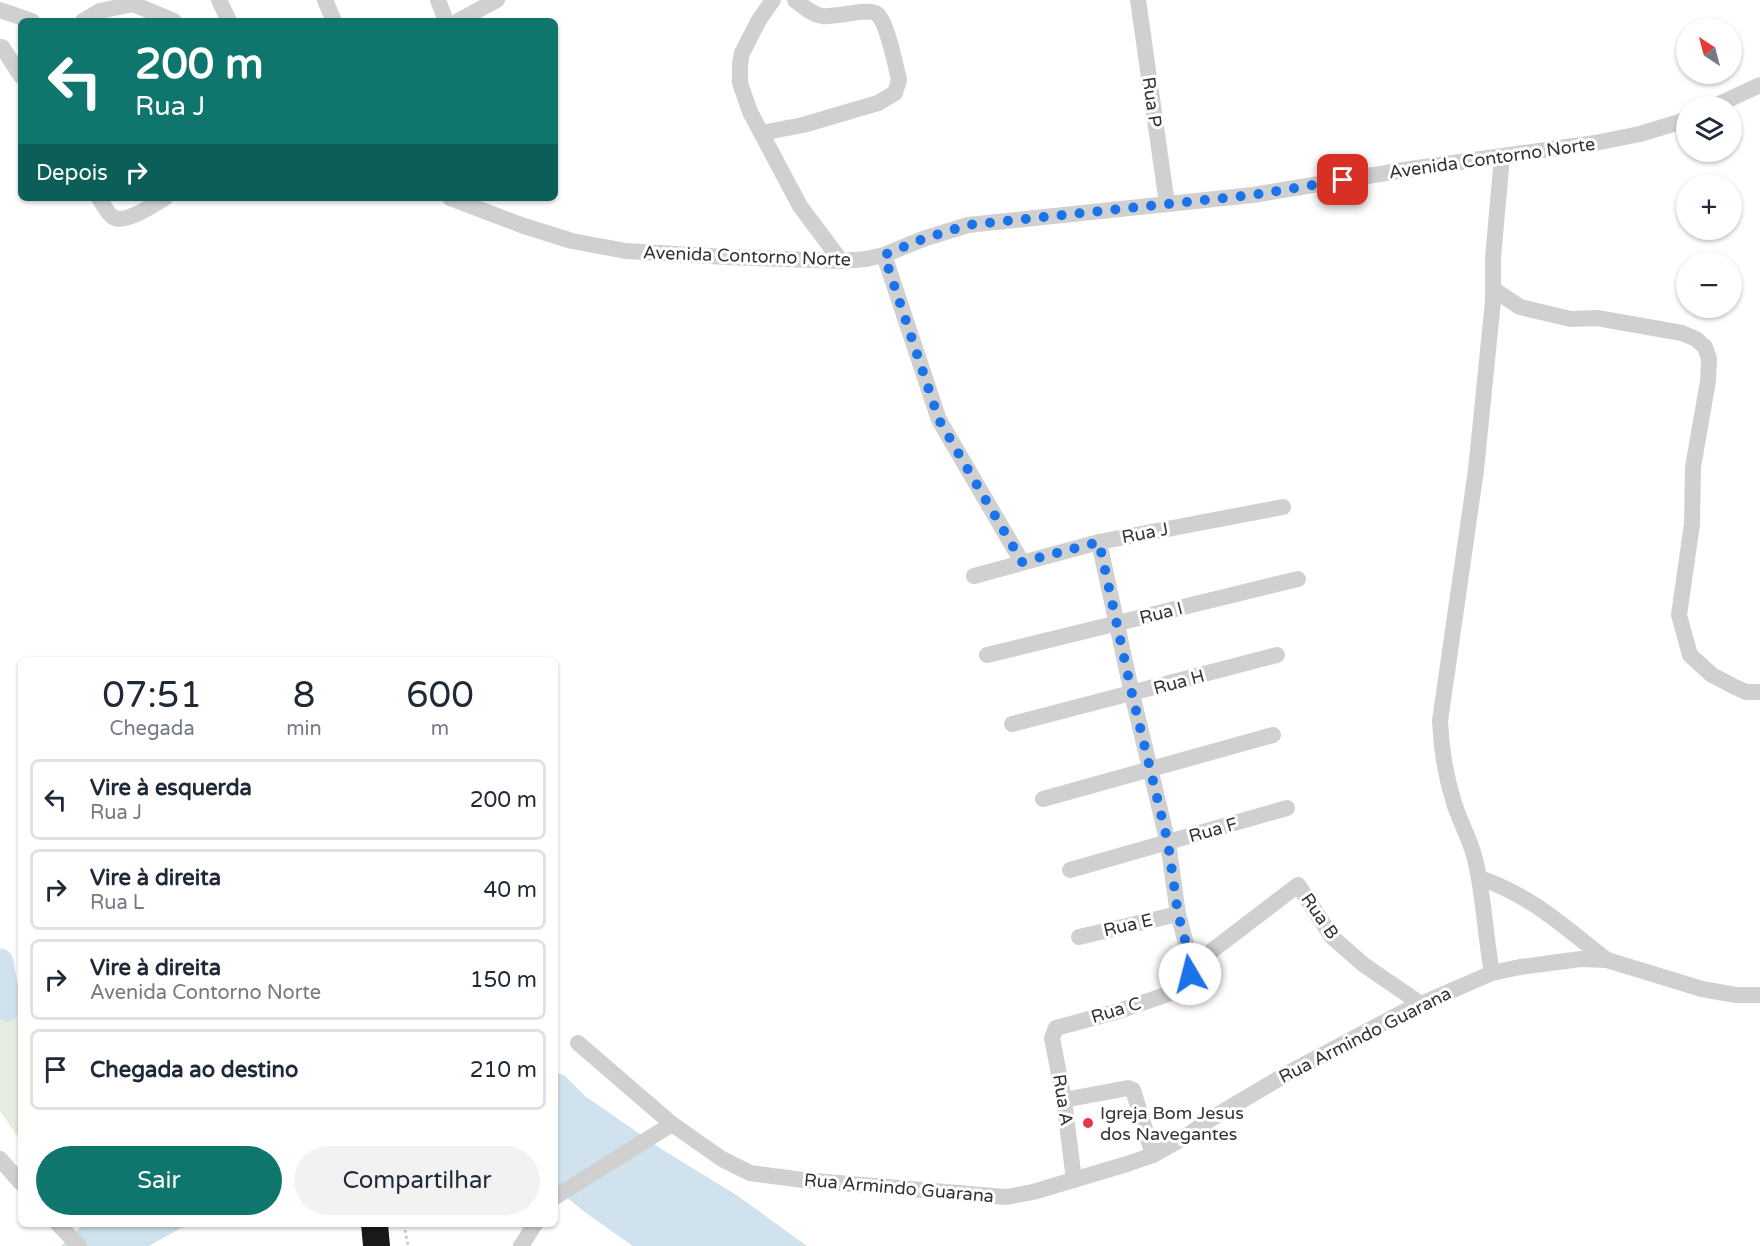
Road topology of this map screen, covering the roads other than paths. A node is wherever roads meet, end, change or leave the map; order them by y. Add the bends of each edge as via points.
1 (219, 0) edge
2 (325, 0) edge
3 (438, 0) edge
4 (497, 0) edge
5 (773, 0) edge
6 (795, 0) edge
7 (1138, 0) edge
8 (98, 5) edge
9 (0, 10) edge
10 (23, 18) edge
11 (86, 18) edge
12 (167, 18) edge
13 (228, 18) edge
14 (333, 18) edge
15 (445, 18) edge
16 (464, 18) edge
17 (1, 46) edge
18 (18, 53) edge
19 (18, 72) edge
20 (1760, 85) edge
21 (1736, 96) edge
22 (1676, 123) edge
23 (761, 133) junction
24 (1502, 157) junction
25 (101, 201) edge
26 (160, 201) edge
27 (458, 201) edge
28 (1167, 204) junction
29 (884, 255) junction
30 (841, 261) junction
31 (1493, 289) junction
32 (1283, 507) dead end
33 (1099, 542) junction
34 (1022, 562) junction
35 (974, 576) dead end
36 (1298, 579) dead end
37 (1116, 625) junction
38 (987, 655) dead end
39 (1277, 655) dead end
40 (1760, 692) edge
41 (1132, 694) junction
42 (1012, 724) dead end
43 (1273, 735) dead end
44 (1150, 770) junction
45 (1043, 799) dead end
46 (1287, 808) dead end
47 (1168, 843) junction
48 (1070, 870) dead end
49 (1480, 878) junction
50 (1178, 914) junction
51 (1079, 937) dead end
52 (1607, 960) junction
53 (1192, 966) junction
54 (1492, 973) junction
55 (1760, 995) edge
56 (1421, 1004) junction
57 (1061, 1026) joint
58 (578, 1043) dead end
59 (1064, 1100) junction
60 (672, 1124) junction
61 (1153, 1155) junction
62 (0, 1159) edge
63 (18, 1180) edge
64 (1074, 1180) junction
65 (558, 1195) edge
66 (61, 1227) edge
67 (534, 1227) edge
68 (79, 1246) edge
69 (520, 1246) edge

1 - 13 street
2 - 14 street
3 - 15 street
4 - 16 street
5 - 23 street via 748,39 740,64 740,83
6 - 23 street via 820,16 876,13 888,38 898,87 878,103 803,126
7 - 28 street, Rua P
8 - 11 street
8 - 12 street via 133,4
9 - 10 street
17 - 18 street
17 - 19 street
20 - 21 street
22 - 24 street, Avenida Contorno Norte via 1606,141
23 - 30 street via 800,206
24 - 28 street, Avenida Contorno Norte via 1253,195
24 - 31 street
25 - 26 street via 119,220
27 - 30 street, Avenida Contorno Norte via 572,241 626,252
28 - 29 street, Avenida Contorno Norte via 968,225
29 - 30 street, Avenida Contorno Norte
29 - 34 street via 939,420
31 - 40 street via 1520,307 1571,319 1597,318 1682,333 1705,347 1708,381 1693,467 1692,524 1679,615 1690,655 1712,675 1746,692
31 - 49 street via 1476,470 1440,721 1455,804
32 - 33 street, Rua J
33 - 34 street, Rua J
33 - 37 street
34 - 35 street, Rua J
36 - 37 street, Rua I
37 - 38 street, Rua I
37 - 41 street
39 - 41 street, Rua H
41 - 42 street, Rua H
41 - 44 street
43 - 44 street
44 - 45 street
44 - 47 street
46 - 47 street, Rua F
47 - 48 street, Rua F
47 - 50 street
49 - 52 street via 1522,896
49 - 54 street
50 - 51 street, Rua E
50 - 53 street
52 - 54 street, Rua Armindo Guarana via 1581,959
52 - 55 street via 1702,989
53 - 56 street, Rua B via 1298,885 1332,937 1364,965
53 - 57 street, Rua C via 1183,985 1168,994
54 - 56 street, Rua Armindo Guarana
56 - 61 street, Rua Armindo Guarana via 1290,1072
57 - 59 street, Rua A via 1052,1038
58 - 60 street, Rua Armindo Guarana
59 - 61 street via 1133,1090
59 - 64 street, Rua A
60 - 64 street, Rua Armindo Guarana via 734,1166 775,1177 1006,1197
60 - 65 street
61 - 64 street, Rua Armindo Guarana
62 - 63 street
66 - 68 street
67 - 69 street

